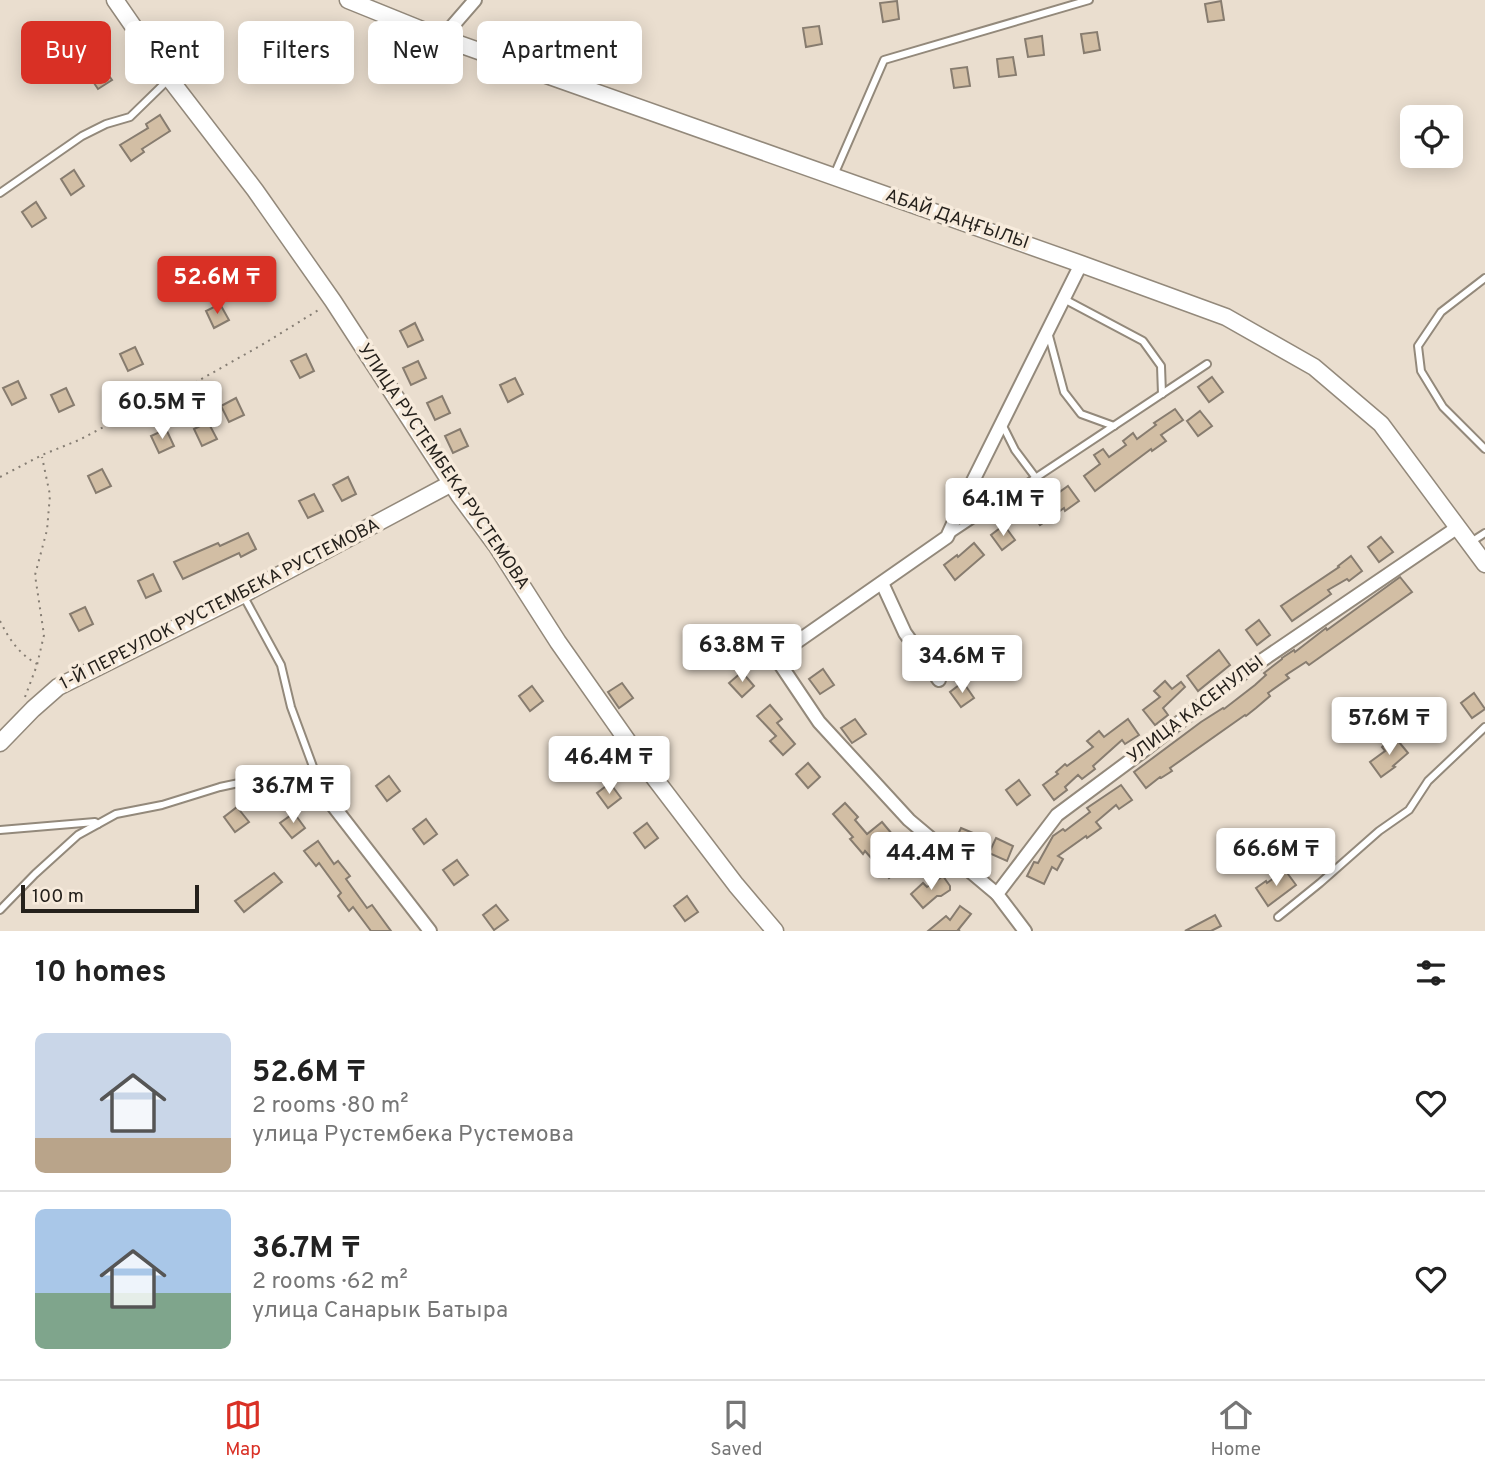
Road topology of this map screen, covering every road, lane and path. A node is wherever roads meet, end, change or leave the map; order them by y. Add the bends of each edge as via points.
1 (115, 0) edge
2 (348, 0) edge
3 (475, 0) edge
4 (1089, 0) edge
5 (130, 21) edge
6 (400, 21) edge
7 (457, 21) edge
8 (463, 45) edge
9 (163, 84) edge
10 (174, 84) edge
11 (834, 177) junction
12 (0, 193) edge
13 (1081, 264) junction
14 (1485, 278) edge
15 (1063, 299) junction
16 (333, 301) junction
17 (1048, 330) junction
18 (1207, 364) dead end
19 (1162, 394) junction
20 (1001, 423) junction
21 (1114, 426) junction
22 (1485, 449) edge
23 (42, 456) junction
24 (0, 477) edge
25 (1036, 478) junction
26 (452, 483) junction
27 (967, 493) junction
28 (986, 511) junction
29 (1458, 527) junction
30 (1485, 533) edge
31 (947, 537) junction
32 (1469, 543) junction
33 (1485, 564) edge
34 (882, 583) junction
35 (242, 594) junction
36 (0, 621) edge
37 (757, 631) dead end
38 (778, 660) junction
39 (37, 664) junction
40 (939, 680) dead end
41 (23, 703) dead end
42 (1485, 727) edge
43 (0, 743) edge
44 (314, 781) junction
45 (98, 824) junction
46 (0, 830) edge
47 (997, 894) junction
48 (0, 910) edge
49 (1278, 917) dead end
50 (430, 931) edge
51 (775, 931) edge
52 (1024, 931) edge

1 - 5 street, УЛИЦА РУСТЕМБЕКА РУСТЕМОВА
2 - 6 street, АБАЙ ДАҢҒЫЛЫ
3 - 7 street
4 - 11 lane via 884,60
8 - 11 street, АБАЙ ДАҢҒЫЛЫ
9 - 12 lane via 130,117 82,136
10 - 16 street, УЛИЦА РУСТЕМБЕКА РУСТЕМОВА
11 - 13 street, АБАЙ ДАҢҒЫЛЫ
13 - 15 street
13 - 29 street, АБАЙ ДАҢҒЫЛЫ via 1226,317 1314,367 1381,424
14 - 22 lane via 1441,312 1418,346 1421,370 1443,407
15 - 17 street
15 - 19 lane via 1143,341 1161,366
16 - 23 path via 191,385
16 - 26 street, УЛИЦА РУСТЕМБЕКА РУСТЕМОВА
17 - 20 street
17 - 21 lane via 1064,393 1081,414
18 - 19 lane
19 - 21 lane
20 - 25 lane
20 - 27 street
21 - 25 lane
23 - 24 path
23 - 39 path via 50,495 47,530 35,575 44,635
25 - 28 lane
26 - 35 street, 1-Й ПЕРЕУЛОК РУСТЕМБЕКА РУСТЕМОВА
26 - 51 street, УЛИЦА РУСТЕМБЕКА РУСТЕМОВА via 643,763
27 - 28 lane via 972,507
27 - 31 street
28 - 31 lane
29 - 32 street, АБАЙ ДАҢҒЫЛЫ
29 - 47 street, УЛИЦА КАСЕНУЛЫ via 1233,680 1057,815
30 - 32 lane
31 - 34 street
32 - 33 street, АБАЙ ДАҢҒЫЛЫ
34 - 38 street via 788,648
34 - 40 street via 905,633
35 - 43 street, 1-Й ПЕРЕУЛОК РУСТЕМБЕКА РУСТЕМОВА via 58,687
35 - 44 lane via 281,665
36 - 39 path via 26,658
37 - 38 lane
38 - 47 street via 819,722 909,820
39 - 41 path
42 - 49 lane via 1429,781 1409,810
44 - 45 lane via 276,775 116,814
44 - 50 street
45 - 46 lane
45 - 48 lane via 78,835
47 - 52 street

